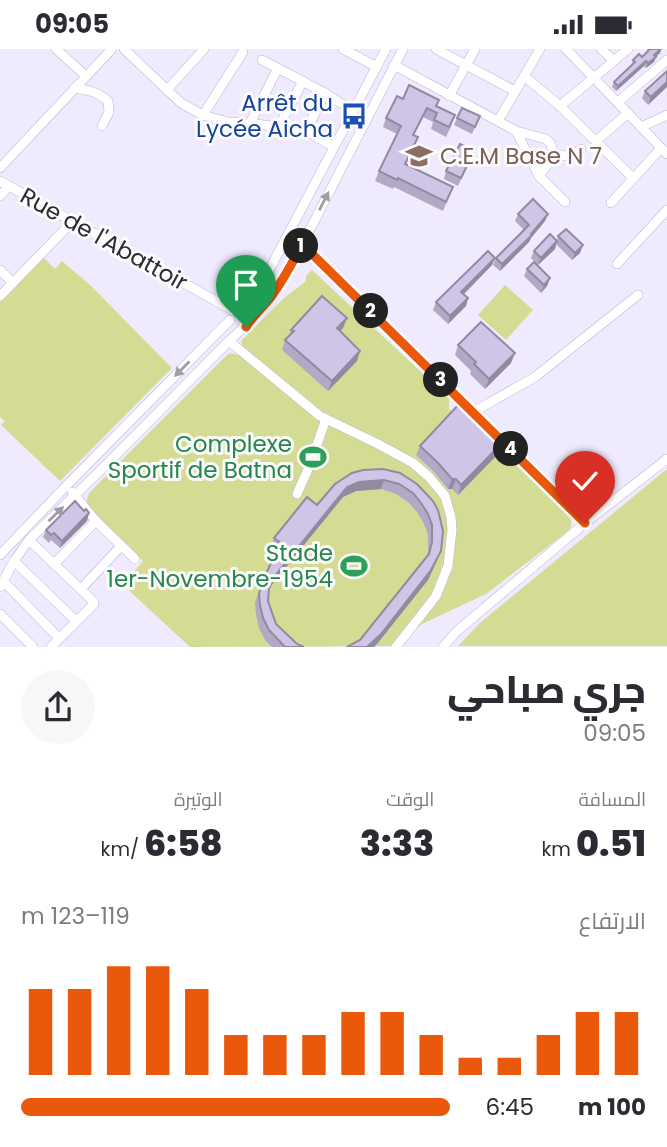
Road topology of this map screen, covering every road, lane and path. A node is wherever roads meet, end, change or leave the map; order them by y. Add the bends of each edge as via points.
1 (56, 49) edge
2 (112, 49) edge
3 (124, 49) edge
4 (204, 49) edge
5 (343, 49) edge
6 (386, 49) edge
7 (403, 49) edge
8 (436, 49) edge
9 (475, 49) edge
10 (540, 49) edge
11 (566, 49) edge
12 (601, 49) edge
13 (628, 49) edge
14 (243, 52) dead end
15 (262, 60) dead end
16 (667, 60) edge
17 (614, 61) junction
18 (394, 65) junction
19 (466, 65) junction
20 (377, 67) junction
21 (278, 68) junction
22 (86, 76) junction
23 (524, 76) junction
24 (595, 78) junction
25 (303, 81) junction
26 (75, 88) junction
27 (167, 90) junction
28 (515, 91) junction
29 (325, 93) junction
30 (449, 96) junction
31 (618, 102) junction
32 (560, 106) junction
33 (353, 111) junction
34 (628, 113) junction
35 (203, 115) junction
36 (667, 115) edge
37 (498, 121) junction
38 (250, 124) junction
39 (103, 126) dead end
40 (641, 127) junction
41 (278, 128) junction
42 (306, 131) junction
43 (516, 131) junction
44 (596, 141) junction
45 (334, 147) junction
46 (581, 149) dead end
47 (664, 151) edge
48 (555, 154) junction
49 (0, 168) edge
50 (539, 176) junction
51 (634, 178) junction
52 (0, 181) edge
53 (9, 186) junction
54 (0, 196) edge
55 (565, 202) dead end
56 (611, 203) dead end
57 (667, 209) edge
58 (73, 221) junction
59 (288, 234) junction
60 (302, 244) junction
61 (617, 264) dead end
62 (0, 270) edge
63 (13, 283) junction
64 (638, 295) dead end
65 (0, 296) edge
66 (235, 313) junction
67 (250, 320) junction
68 (243, 328) junction
69 (229, 341) junction
70 (473, 412) junction
71 (326, 419) junction
72 (667, 459) edge
73 (66, 485) junction
74 (297, 493) dead end
75 (75, 496) junction
76 (96, 521) junction
77 (585, 523) junction
78 (29, 540) junction
79 (121, 546) junction
80 (0, 555) edge
81 (135, 559) dead end
82 (14, 561) junction
83 (54, 564) junction
84 (2, 584) edge
85 (81, 589) junction
86 (0, 614) edge
87 (76, 621) junction
88 (59, 638) junction
89 (33, 646) edge
90 (51, 646) edge
91 (396, 646) edge
92 (443, 646) edge

1 - 22 street
2 - 22 street
3 - 27 street
4 - 27 street
5 - 20 street
6 - 20 street
7 - 18 street
8 - 19 street
9 - 19 street
10 - 23 street
11 - 24 street
12 - 17 street
13 - 17 street
14 - 35 street
15 - 21 street
16 - 31 street
17 - 24 street
18 - 30 street
60 -> 18 street
19 - 28 street
19 - 30 street
20 - 33 street
21 - 25 street
21 - 38 street
22 - 26 street
23 - 28 street
23 - 32 street
24 - 31 street
24 - 32 street
25 - 29 street
25 - 41 street
26 - 39 street via 108,101
26 - 49 street
27 - 35 street
28 - 37 street
29 - 33 street
29 - 42 street
30 - 37 street
31 - 34 street
32 - 44 street
33 - 45 street
34 - 40 street
34 - 44 street
35 - 38 street
36 - 40 street
37 - 43 street
38 - 41 street
40 - 47 street
41 - 42 street
42 - 45 street
43 - 48 street via 549,141
43 - 50 street
44 - 51 street
45 - 59 street
46 - 48 street via 573,155
47 - 51 street
48 - 50 street
50 - 55 street
51 - 56 street
52 - 53 street, Rue de l'Abattoir
53 - 54 street
53 - 58 street, Rue de l'Abattoir
57 - 61 street
58 - 63 street
58 - 66 street, Rue de l'Abattoir
59 - 60 street
59 - 66 street via 266,276
60 - 67 street via 287,274
60 - 70 street
62 - 63 street
63 - 65 street
64 - 70 street via 535,377
66 - 67 street via 248,314
66 - 68 street via 232,325
66 -> 73 street
67 - 68 street
68 - 69 street
69 - 71 street
69 - 75 street
70 - 77 street
71 - 74 street
71 - 91 street via 413,463 439,488 448,504 452,530 443,581
72 - 77 street
73 - 75 street
73 - 80 street
75 - 76 street
78 -> 75 street
76 - 79 street
76 - 83 street
77 - 92 street
78 - 82 street
78 - 83 street
79 - 81 street
79 - 85 street
82 - 84 street
82 - 87 street
83 - 85 street
84 - 88 street
85 - 87 street via 94,604
86 - 89 street
87 - 88 street
88 - 90 street

